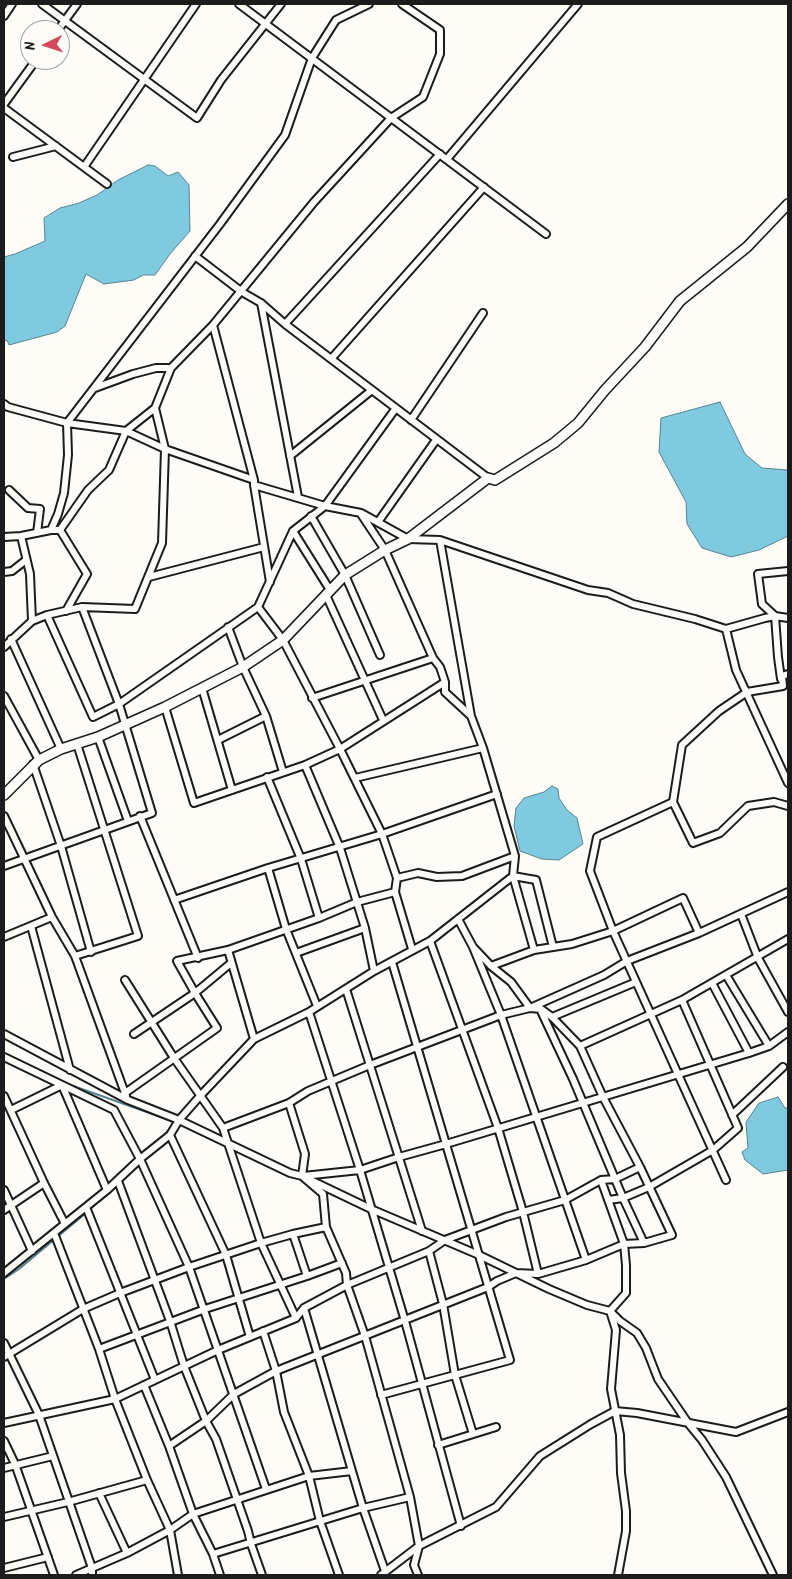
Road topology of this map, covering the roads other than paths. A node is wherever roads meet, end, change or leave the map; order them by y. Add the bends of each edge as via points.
1 (12, 4) edge
2 (42, 4) edge
3 (78, 4) edge
4 (196, 4) edge
5 (239, 4) edge
6 (282, 4) edge
7 (369, 4) edge
8 (402, 4) edge
9 (578, 4) edge
10 (4, 16) edge
11 (64, 20) edge
12 (66, 20) edge
13 (266, 24) junction
14 (70, 25) edge
15 (312, 58) junction
16 (29, 70) edge
17 (144, 80) junction
18 (4, 104) edge
19 (4, 108) edge
20 (391, 118) junction
21 (56, 146) junction
22 (440, 154) junction
23 (13, 156) dead end
24 (447, 159) junction
25 (84, 167) junction
26 (107, 184) dead end
27 (484, 187) junction
28 (788, 204) edge
29 (546, 234) dead end
30 (195, 256) junction
31 (242, 292) junction
32 (261, 303) junction
33 (483, 313) dead end
34 (285, 324) junction
35 (213, 325) junction
36 (331, 359) junction
37 (171, 368) junction
38 (94, 388) junction
39 (372, 390) junction
40 (5, 407) edge
41 (155, 408) junction
42 (396, 408) junction
43 (411, 420) junction
44 (67, 423) junction
45 (126, 431) junction
46 (436, 440) junction
47 (165, 449) junction
48 (290, 456) junction
49 (488, 478) junction
50 (254, 482) junction
51 (9, 490) dead end
52 (298, 497) junction
53 (326, 506) junction
54 (360, 513) junction
55 (312, 516) junction
56 (378, 522) junction
57 (51, 530) junction
58 (60, 530) junction
59 (293, 531) junction
60 (37, 533) junction
61 (4, 536) edge
62 (21, 536) junction
63 (408, 539) junction
64 (440, 540) junction
65 (264, 547) junction
66 (385, 550) junction
67 (26, 560) junction
68 (4, 572) edge
69 (788, 572) edge
70 (345, 575) junction
71 (149, 577) junction
72 (270, 582) junction
73 (328, 592) junction
74 (82, 607) junction
75 (258, 607) junction
76 (66, 610) junction
77 (47, 615) junction
78 (775, 616) junction
79 (788, 618) edge
80 (32, 621) junction
81 (228, 627) junction
82 (726, 630) junction
83 (11, 639) junction
84 (283, 640) junction
85 (4, 647) edge
86 (380, 655) dead end
87 (434, 658) junction
88 (243, 667) junction
89 (788, 674) edge
90 (367, 681) junction
91 (445, 682) junction
92 (783, 686) junction
93 (202, 688) junction
94 (747, 692) junction
95 (4, 696) edge
96 (312, 698) junction
97 (119, 704) junction
98 (165, 707) junction
99 (266, 716) junction
100 (471, 716) junction
101 (383, 720) junction
102 (124, 725) junction
103 (98, 737) junction
104 (218, 740) junction
105 (76, 744) junction
106 (483, 748) junction
107 (61, 749) junction
108 (340, 749) junction
109 (36, 762) junction
110 (305, 765) junction
111 (283, 772) junction
112 (267, 778) junction
113 (355, 778) junction
114 (788, 783) edge
115 (232, 790) junction
116 (497, 794) junction
117 (4, 795) edge
118 (674, 802) junction
119 (788, 806) edge
120 (4, 816) edge
121 (140, 816) junction
122 (128, 821) junction
123 (104, 830) junction
124 (382, 834) junction
125 (61, 846) junction
126 (340, 848) junction
127 (515, 856) junction
128 (25, 858) junction
129 (301, 858) junction
130 (4, 866) edge
131 (268, 868) junction
132 (513, 876) junction
133 (396, 878) junction
134 (396, 892) junction
135 (788, 892) edge
136 (174, 900) junction
137 (357, 902) junction
138 (741, 914) junction
139 (52, 917) junction
140 (319, 918) junction
141 (458, 919) junction
142 (31, 926) junction
143 (365, 928) junction
144 (286, 929) junction
145 (613, 931) junction
146 (699, 933) junction
147 (4, 935) edge
148 (788, 939) edge
149 (430, 941) junction
150 (473, 947) junction
151 (553, 947) junction
152 (412, 949) junction
153 (228, 950) junction
154 (534, 950) junction
155 (91, 952) junction
156 (296, 953) junction
157 (75, 956) junction
158 (198, 958) junction
159 (758, 958) junction
160 (392, 962) junction
161 (627, 962) junction
162 (231, 963) junction
163 (490, 966) junction
164 (374, 971) junction
165 (726, 976) junction
166 (125, 980) dead end
167 (636, 982) junction
168 (712, 984) junction
169 (346, 989) junction
170 (195, 993) junction
171 (682, 1000) junction
172 (317, 1006) junction
173 (530, 1008) junction
174 (541, 1010) junction
175 (309, 1012) junction
176 (788, 1012) edge
177 (650, 1013) junction
178 (501, 1015) junction
179 (552, 1017) junction
180 (150, 1022) junction
181 (462, 1031) junction
182 (788, 1032) edge
183 (4, 1034) edge
184 (134, 1034) dead end
185 (254, 1039) junction
186 (580, 1046) junction
187 (769, 1046) junction
188 (417, 1047) junction
189 (750, 1053) junction
190 (4, 1056) edge
191 (174, 1058) junction
192 (370, 1065) junction
193 (710, 1065) junction
194 (783, 1067) dead end
195 (70, 1070) junction
196 (678, 1075) junction
197 (331, 1081) junction
198 (62, 1085) junction
199 (4, 1096) edge
200 (127, 1096) junction
201 (200, 1096) junction
202 (603, 1096) junction
203 (583, 1103) junction
204 (289, 1104) junction
205 (11, 1110) junction
206 (732, 1115) junction
207 (537, 1117) junction
208 (179, 1120) junction
209 (222, 1128) junction
210 (498, 1128) junction
211 (170, 1134) junction
212 (228, 1144) junction
213 (446, 1144) junction
214 (713, 1150) junction
215 (399, 1157) junction
216 (140, 1159) junction
217 (640, 1167) junction
218 (360, 1170) junction
219 (302, 1176) junction
220 (615, 1179) junction
221 (118, 1180) junction
222 (601, 1180) junction
223 (726, 1180) dead end
224 (44, 1183) junction
225 (649, 1187) junction
226 (4, 1190) edge
227 (107, 1190) junction
228 (623, 1198) junction
229 (566, 1200) junction
230 (608, 1200) junction
231 (11, 1205) junction
232 (86, 1207) junction
233 (371, 1209) junction
234 (4, 1210) edge
235 (523, 1212) junction
236 (66, 1224) junction
237 (326, 1227) junction
238 (472, 1230) junction
239 (422, 1231) junction
240 (54, 1233) junction
241 (293, 1234) junction
242 (444, 1240) junction
243 (261, 1243) junction
244 (644, 1243) junction
245 (624, 1244) junction
246 (32, 1250) junction
247 (429, 1251) junction
248 (226, 1255) junction
249 (479, 1255) junction
250 (586, 1260) junction
251 (342, 1264) junction
252 (189, 1267) junction
253 (389, 1267) junction
254 (4, 1273) edge
255 (516, 1273) junction
256 (538, 1274) junction
257 (307, 1276) junction
258 (154, 1279) junction
259 (280, 1285) junction
260 (347, 1285) junction
261 (488, 1287) junction
262 (120, 1293) junction
263 (238, 1298) junction
264 (443, 1304) junction
265 (304, 1308) junction
266 (83, 1309) junction
267 (205, 1309) junction
268 (610, 1311) junction
269 (296, 1318) junction
270 (405, 1321) junction
271 (170, 1322) junction
272 (263, 1331) junction
273 (136, 1334) junction
274 (365, 1336) junction
275 (250, 1337) junction
276 (4, 1343) edge
277 (99, 1349) junction
278 (218, 1350) junction
279 (7, 1355) edge
280 (317, 1356) junction
281 (184, 1366) junction
282 (276, 1371) junction
283 (455, 1375) junction
284 (155, 1380) junction
285 (423, 1384) junction
286 (144, 1385) junction
287 (234, 1394) junction
288 (381, 1395) junction
289 (115, 1399) junction
290 (615, 1411) junction
291 (788, 1412) edge
292 (39, 1415) junction
293 (206, 1421) junction
294 (688, 1422) junction
295 (4, 1423) edge
296 (496, 1427) dead end
297 (473, 1434) junction
298 (4, 1441) edge
299 (438, 1445) junction
300 (169, 1446) junction
301 (53, 1456) junction
302 (15, 1464) junction
303 (4, 1468) edge
304 (352, 1471) junction
305 (309, 1476) junction
306 (147, 1480) junction
307 (266, 1489) junction
308 (99, 1493) junction
309 (410, 1497) junction
310 (236, 1500) junction
311 (68, 1502) junction
312 (363, 1508) junction
313 (31, 1510) junction
314 (193, 1514) junction
315 (4, 1517) edge
316 (320, 1522) junction
317 (461, 1526) junction
318 (170, 1530) junction
319 (251, 1544) junction
320 (419, 1546) junction
321 (127, 1553) junction
322 (213, 1554) junction
323 (48, 1557) junction
324 (4, 1568) edge
325 (92, 1568) junction
326 (383, 1573) edge
327 (54, 1575) edge
328 (76, 1575) edge
329 (92, 1575) edge
330 (178, 1575) edge
331 (220, 1575) edge
332 (262, 1575) edge
333 (339, 1575) edge
334 (418, 1575) edge
335 (618, 1575) edge
336 (773, 1575) edge

1 - 10 street
2 - 11 street
3 - 12 street
4 - 17 street
5 - 13 street
6 - 13 street
7 - 15 street via 336,20
8 - 20 street via 440,30 440,54 423,97
9 - 24 street
13 - 15 street
13 - 17 street via 197,118
14 - 17 street
15 - 20 street
15 - 30 street via 285,135
16 - 18 street
17 - 25 street
19 - 21 street
20 - 22 street
20 - 31 street via 314,202
21 - 23 street
21 - 25 street
22 - 24 street
22 - 34 street
24 - 27 street
25 - 26 street
27 - 29 street
27 - 36 street
28 - 49 street via 747,247 680,301 645,347 578,423 530,460 496,480
30 - 31 street
30 - 38 street
31 - 32 street
31 - 35 street
32 - 34 street
32 - 48 street
33 - 43 street
34 - 36 street
35 - 37 street
35 - 50 street
36 - 39 street
37 - 38 street via 156,368
37 - 41 street
38 - 44 street
39 - 42 street
39 - 48 street
40 - 44 street
41 - 45 street
41 - 47 street
42 - 43 street
42 - 53 street
43 - 46 street
44 - 45 street
44 - 57 street via 64,493
45 - 47 street
45 - 58 street via 109,470 88,490
46 - 49 street
46 - 56 street
47 - 50 street
47 - 71 street via 162,543
48 - 52 street
49 - 63 street
50 - 52 street
50 - 65 street
51 - 60 street via 28,508 40,509
52 - 53 street
53 - 54 street
53 - 55 street
54 - 56 street
54 - 66 street
55 - 59 street
55 - 70 street
56 - 63 street
57 - 58 street
57 - 60 street
58 - 76 street via 87,574
59 - 72 street
59 - 73 street
60 - 62 street
61 - 62 street
62 - 67 street
63 - 64 street
63 - 66 street
64 - 82 street via 588,590 608,593 634,604
64 - 100 street
65 - 71 street
65 - 72 street
66 - 70 street
66 - 87 street
67 - 68 street via 12,571
67 - 80 street via 30,574
69 - 78 street via 758,574 762,604
70 - 73 street
70 - 86 street
71 - 74 street via 135,609
72 - 75 street
73 - 84 street
73 - 90 street
74 - 76 street
74 - 97 street
75 - 81 street
75 - 84 street
76 - 77 street
77 - 80 street
77 - 97 street via 93,717
78 - 79 street
78 - 82 street
78 - 92 street
80 - 83 street
81 - 88 street
81 - 97 street
82 - 94 street via 736,670
83 - 85 street
83 - 107 street
84 - 88 street
84 - 96 street
87 - 90 street
87 - 91 street
88 - 93 street
88 - 99 street
89 - 92 street via 782,676
90 - 96 street
90 - 101 street
91 - 100 street via 445,692
91 - 101 street
92 - 94 street
93 - 98 street
93 - 104 street
94 - 114 street
94 - 118 street via 719,711 682,745
95 - 109 street
96 - 108 street
97 - 102 street
98 - 102 street
98 - 115 street via 194,803
99 - 104 street
99 - 111 street
100 - 106 street
101 - 108 street
102 - 103 street
102 - 121 street via 152,813
103 - 105 street
103 - 122 street
104 - 115 street
105 - 107 street
105 - 123 street
106 - 113 street
106 - 116 street
107 - 109 street
108 - 110 street
108 - 113 street
109 - 117 street
109 - 125 street
110 - 111 street
110 - 126 street
111 - 112 street
112 - 115 street
112 - 129 street
113 - 124 street
116 - 124 street
116 - 127 street
118 - 119 street via 693,843 720,832 748,806 774,802
118 - 145 street via 597,837 590,871
120 - 128 street
121 - 122 street
121 - 136 street
122 - 123 street
123 - 125 street
123 - 155 street via 138,936
124 - 126 street
124 - 133 street
125 - 128 street
125 - 155 street
126 - 129 street
126 - 137 street
127 - 132 street
127 - 133 street via 462,876 437,877 418,873
128 - 130 street
128 - 139 street
129 - 131 street
129 - 140 street
131 - 136 street
131 - 144 street
132 - 141 street
132 - 151 street via 536,880
132 - 154 street
133 - 134 street
134 - 137 street
134 - 152 street
135 - 138 street
136 - 158 street
137 - 140 street
137 - 143 street
138 - 146 street
138 - 159 street
139 - 142 street
139 - 157 street
140 - 144 street
141 - 149 street
141 - 150 street
142 - 147 street
142 - 195 street
143 - 156 street
143 - 164 street
144 - 153 street
144 - 156 street
145 - 146 street via 683,898
145 - 151 street
145 - 161 street
146 - 161 street
148 - 159 street
149 - 152 street
149 - 181 street
150 - 163 street
150 - 178 street
151 - 154 street
152 - 160 street
153 - 158 street
153 - 162 street
154 - 163 street
155 - 157 street
156 - 172 street
157 - 200 street
158 - 170 street via 178,961
159 - 165 street
159 - 176 street
160 - 164 street
160 - 188 street
161 - 167 street
161 - 173 street
162 - 170 street
162 - 185 street
163 - 173 street via 510,982
164 - 169 street
165 - 168 street
165 - 187 street
166 - 180 street
167 - 177 street
167 - 179 street
168 - 171 street
168 - 189 street
169 - 172 street
169 - 192 street
170 - 180 street
170 - 191 street via 217,1028
171 - 177 street
171 - 193 street
172 - 175 street
173 - 174 street
173 - 178 street
174 - 179 street
174 - 203 street
175 - 185 street
175 - 197 street
177 - 186 street
177 - 196 street
178 - 181 street
178 - 207 street
179 - 186 street
180 - 184 street
180 - 191 street
181 - 188 street
181 - 210 street
182 - 187 street
183 - 195 street
185 - 201 street
186 - 202 street
187 - 189 street
188 - 192 street
188 - 213 street
189 - 193 street
190 - 198 street
191 - 200 street
191 - 201 street
192 - 197 street
192 - 215 street
193 - 196 street
193 - 206 street
194 - 206 street
195 - 200 street
196 - 202 street
196 - 214 street
197 - 204 street
197 - 218 street
198 - 205 street
198 - 216 street via 114,1110
198 - 227 street
199 - 205 street
200 - 208 street
201 - 208 street
201 - 209 street
202 - 203 street
202 - 217 street
203 - 207 street
203 - 220 street
204 - 209 street
204 - 219 street via 305,1154
205 - 224 street
206 - 214 street via 738,1128
207 - 210 street
207 - 229 street
208 - 211 street
208 - 212 street
209 - 212 street
210 - 213 street
210 - 235 street
211 - 216 street
211 - 248 street
212 - 219 street
212 - 243 street
213 - 215 street
213 - 238 street
214 - 223 street
214 - 225 street
215 - 218 street
215 - 239 street
216 - 221 street
216 - 252 street
217 - 220 street
217 - 225 street
218 - 219 street
218 - 233 street
219 - 233 street
219 - 237 street via 323,1194
220 - 222 street
220 - 228 street
221 - 227 street
221 - 258 street
222 - 229 street
222 - 230 street
224 - 231 street
224 - 236 street
225 - 228 street
225 - 244 street via 672,1236
226 - 231 street
227 - 232 street
228 - 230 street
228 - 244 street
229 - 235 street
229 - 250 street
230 - 245 street
231 - 234 street
231 - 246 street
232 - 236 street
232 - 262 street
233 - 239 street
233 - 253 street
235 - 238 street
235 - 256 street
236 - 240 street
237 - 241 street
237 - 251 street
238 - 242 street
238 - 249 street
239 - 242 street
240 - 246 street
240 - 266 street
241 - 243 street
241 - 257 street
242 - 247 street
242 - 249 street
243 - 248 street
243 - 259 street
244 - 245 street
245 - 250 street
245 - 268 street via 626,1294
246 - 254 street
247 - 253 street
247 - 264 street
248 - 252 street
248 - 263 street
249 - 255 street
249 - 261 street
250 - 256 street
251 - 257 street
251 - 260 street
252 - 258 street
252 - 267 street
253 - 260 street
253 - 270 street
255 - 256 street
255 - 261 street
255 - 268 street via 587,1306
257 - 259 street
258 - 262 street
258 - 271 street
259 - 263 street
259 - 269 street
260 - 265 street
260 - 274 street
261 - 264 street
261 - 283 street via 510,1360
262 - 266 street
262 - 273 street
263 - 267 street
263 - 275 street
264 - 270 street
264 - 283 street
265 - 269 street
265 - 280 street
266 - 277 street
266 - 279 street
267 - 271 street
267 - 278 street
268 - 290 street via 616,1330 611,1389
268 - 294 street via 637,1333 658,1379
269 - 272 street
270 - 274 street
270 - 285 street
271 - 273 street
271 - 281 street
272 - 275 street
272 - 282 street
273 - 277 street
273 - 284 street
274 - 280 street
274 - 288 street
275 - 278 street
276 - 279 street
277 - 289 street
278 - 281 street
278 - 287 street
279 - 292 street
280 - 282 street
280 - 304 street
281 - 284 street
281 - 293 street
282 - 287 street
282 - 305 street via 284,1412
283 - 285 street
283 - 297 street
284 - 286 street
285 - 288 street
285 - 299 street
286 - 289 street
286 - 300 street
287 - 293 street
287 - 307 street
288 - 309 street
289 - 292 street
289 - 306 street
290 - 294 street
290 - 317 street via 540,1456 496,1507
290 - 335 street via 626,1511
291 - 294 street via 736,1432
292 - 295 street
292 - 301 street
293 - 300 street
293 - 310 street via 216,1439
294 - 336 street via 726,1477
296 - 297 street
297 - 299 street
298 - 302 street
299 - 317 street
300 - 314 street
301 - 302 street
301 - 311 street
302 - 303 street
302 - 313 street
304 - 305 street
304 - 312 street
305 - 307 street
305 - 316 street
306 - 308 street
306 - 318 street
307 - 310 street
308 - 311 street
308 - 321 street
309 - 312 street
309 - 320 street
310 - 314 street
310 - 319 street
311 - 313 street
311 - 325 street
312 - 316 street
312 - 326 street
313 - 315 street
313 - 323 street
314 - 318 street
314 - 322 street
316 - 319 street
316 - 333 street
317 - 320 street
318 - 321 street
318 - 330 street
319 - 322 street
319 - 332 street
320 - 326 street
320 - 334 street via 414,1564
321 - 325 street
322 - 331 street
323 - 324 street
323 - 327 street
325 - 328 street
325 - 329 street

